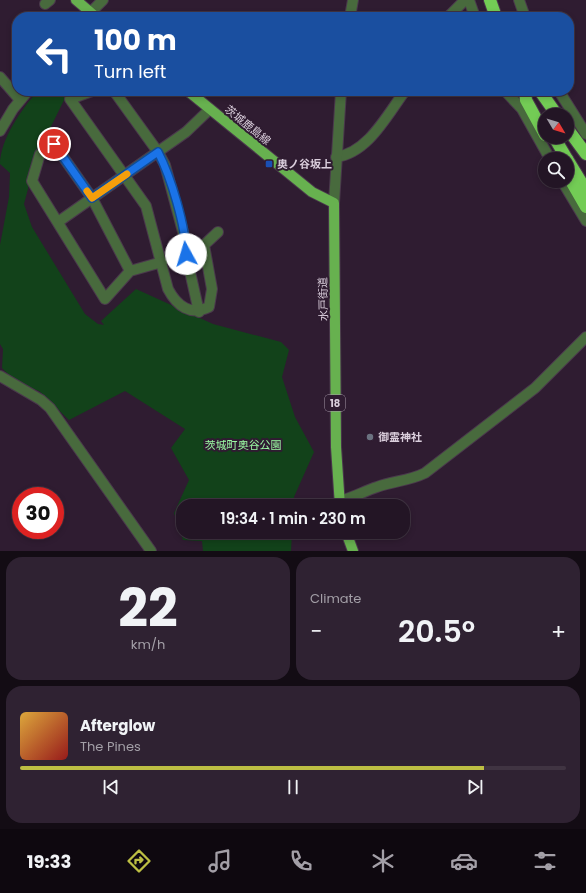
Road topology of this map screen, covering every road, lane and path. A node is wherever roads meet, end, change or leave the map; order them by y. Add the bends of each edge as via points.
1 (76, 0) edge
2 (103, 0) edge
3 (353, 0) edge
4 (465, 0) edge
5 (469, 0) edge
6 (490, 0) edge
7 (518, 0) edge
8 (90, 12) edge
9 (95, 12) edge
10 (351, 12) edge
11 (453, 12) edge
12 (473, 12) edge
13 (494, 12) edge
14 (523, 12) edge
15 (0, 77) edge
16 (12, 91) edge
17 (17, 96) edge
18 (24, 96) edge
19 (78, 96) edge
20 (118, 96) edge
21 (194, 96) edge
22 (341, 96) edge
23 (401, 96) edge
24 (510, 96) edge
25 (526, 96) edge
26 (532, 96) edge
27 (544, 96) edge
28 (562, 96) edge
29 (20, 100) junction
30 (538, 108) edge
31 (552, 108) edge
32 (210, 109) junction
33 (538, 122) edge
34 (0, 131) edge
35 (586, 134) edge
36 (574, 138) edge
37 (158, 152) junction
38 (546, 152) edge
39 (586, 154) edge
40 (336, 157) junction
41 (574, 170) edge
42 (126, 176) junction
43 (574, 186) edge
44 (566, 188) edge
45 (586, 190) edge
46 (92, 198) junction
47 (334, 203) junction
48 (586, 207) edge
49 (586, 221) edge
50 (58, 222) junction
51 (218, 232) dead end
52 (162, 262) junction
53 (130, 271) junction
54 (199, 312) junction
55 (586, 337) edge
56 (0, 376) edge
57 (340, 499) edge
58 (348, 499) edge
59 (349, 539) edge
60 (151, 551) edge
61 (353, 551) edge

1 - 8 main road
2 - 9 street
3 - 10 street
4 - 11 street
5 - 12 street
6 - 13 highway
7 - 14 street
15 - 16 street
17 - 29 street
18 - 29 street
19 - 42 street via 70,99
20 - 37 street
21 - 32 main road, 茨城鹿島線
22 - 40 street, 水戸街道
23 - 40 street via 358,149 346,156
24 - 38 street via 522,109
25 - 33 highway
26 - 30 highway
27 - 31 highway
28 - 35 street
29 - 34 street
32 - 37 street via 186,132
32 - 47 main road, 茨城鹿島線 via 312,192
36 - 39 highway
37 - 42 street
37 - 54 street via 170,180 186,243 186,254
40 - 47 street, 水戸街道
41 - 45 highway
42 - 46 street
42 - 52 street via 148,212
43 - 48 highway
44 - 49 street
46 - 50 street
46 - 50 street via 54,144 44,151 40,154 32,181
46 - 53 street
47 - 57 main road, 水戸街道 / 18 via 336,447
50 - 53 street via 105,299
51 - 54 street via 204,245 212,289 208,307
52 - 53 street
52 - 54 street via 168,289 173,298 190,311
55 - 58 street via 535,388 425,473 412,479 378,486
56 - 60 street via 50,408
59 - 61 main road

